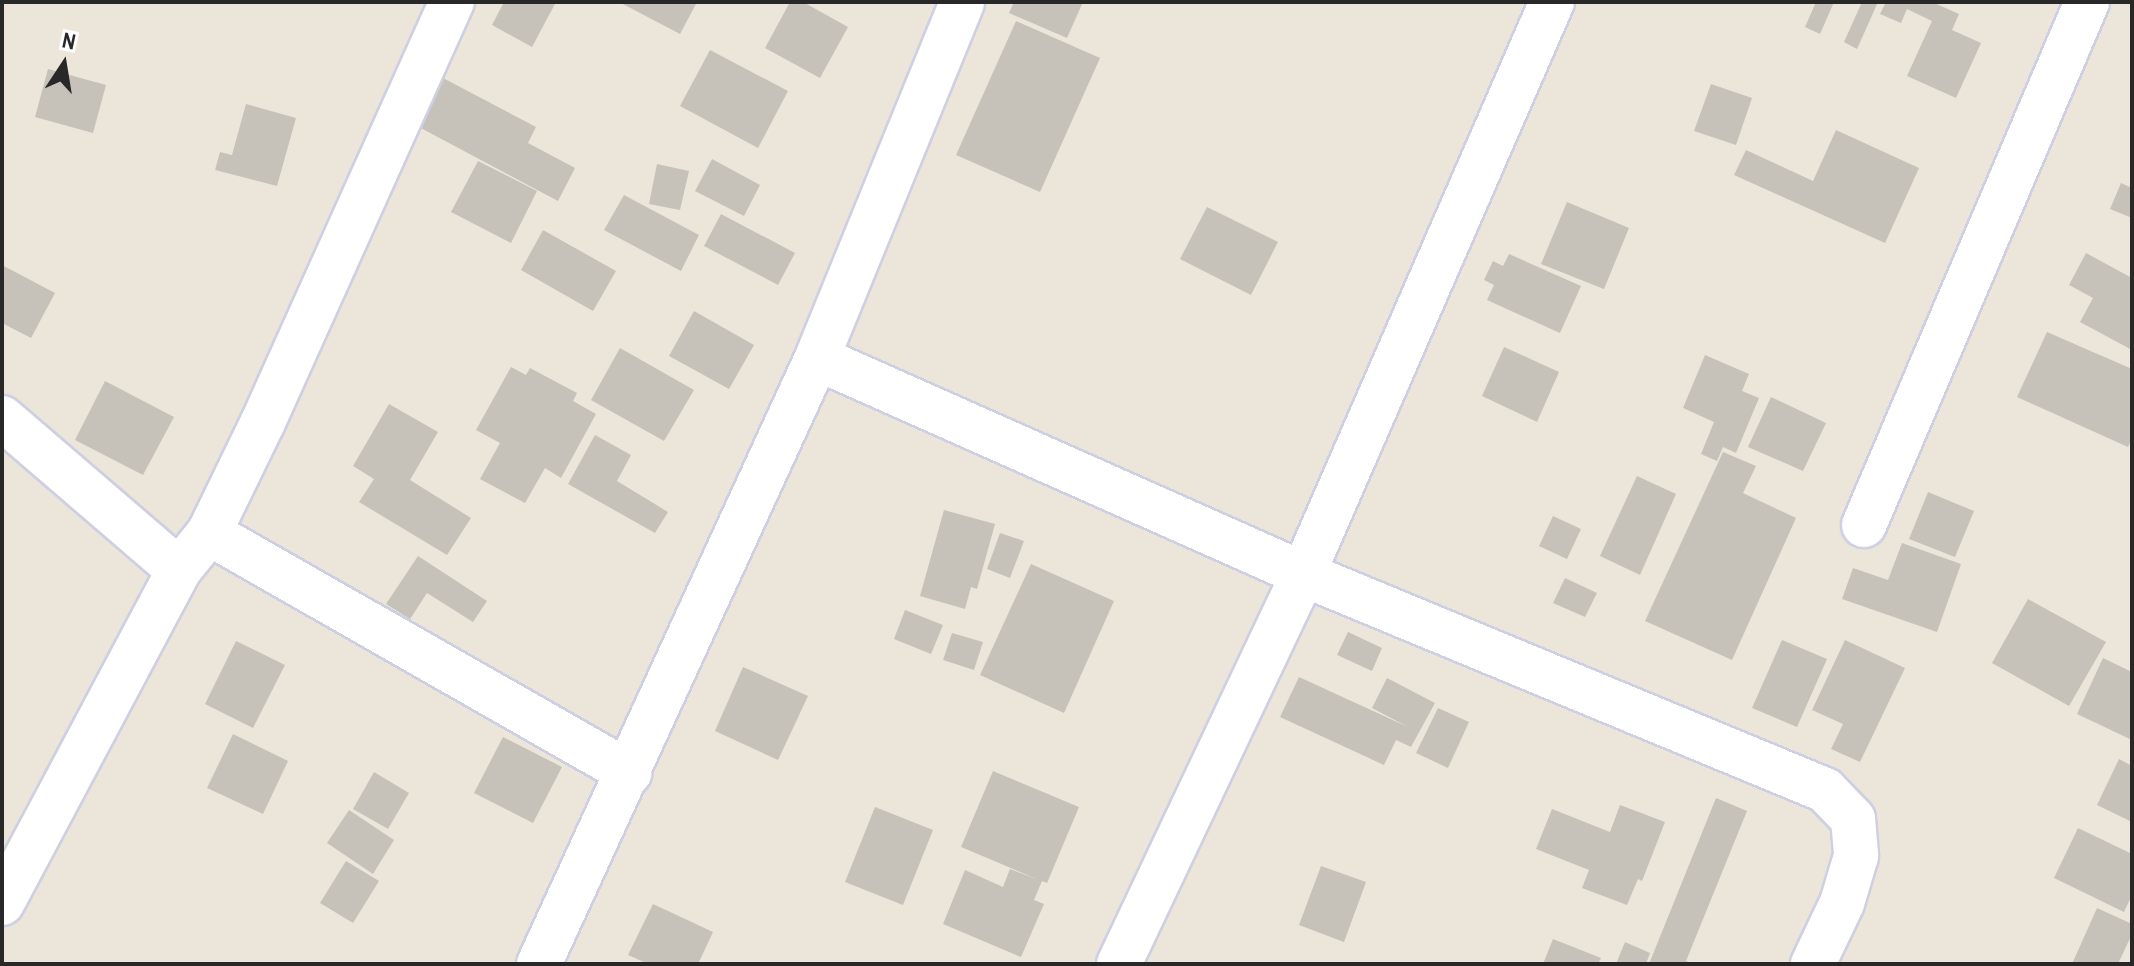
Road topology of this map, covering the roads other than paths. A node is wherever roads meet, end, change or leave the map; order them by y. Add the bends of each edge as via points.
1 (452, 2) edge
2 (962, 2) edge
3 (1552, 2) edge
4 (2087, 2) edge
5 (817, 358) junction
6 (2, 418) edge
7 (1864, 525) dead end
8 (209, 533) junction
9 (179, 570) junction
10 (1303, 574) junction
11 (629, 773) junction
12 (2, 903) edge
13 (539, 964) edge
14 (1119, 964) edge
15 (1813, 964) edge

1 - 8 street
2 - 5 street
3 - 10 street
4 - 7 street
5 - 10 street
5 - 11 street
6 - 9 street
8 - 9 street
8 - 11 street
9 - 12 street
10 - 14 street
10 - 15 street via 1825,790 1853,819 1856,856 1842,903
11 - 13 street

